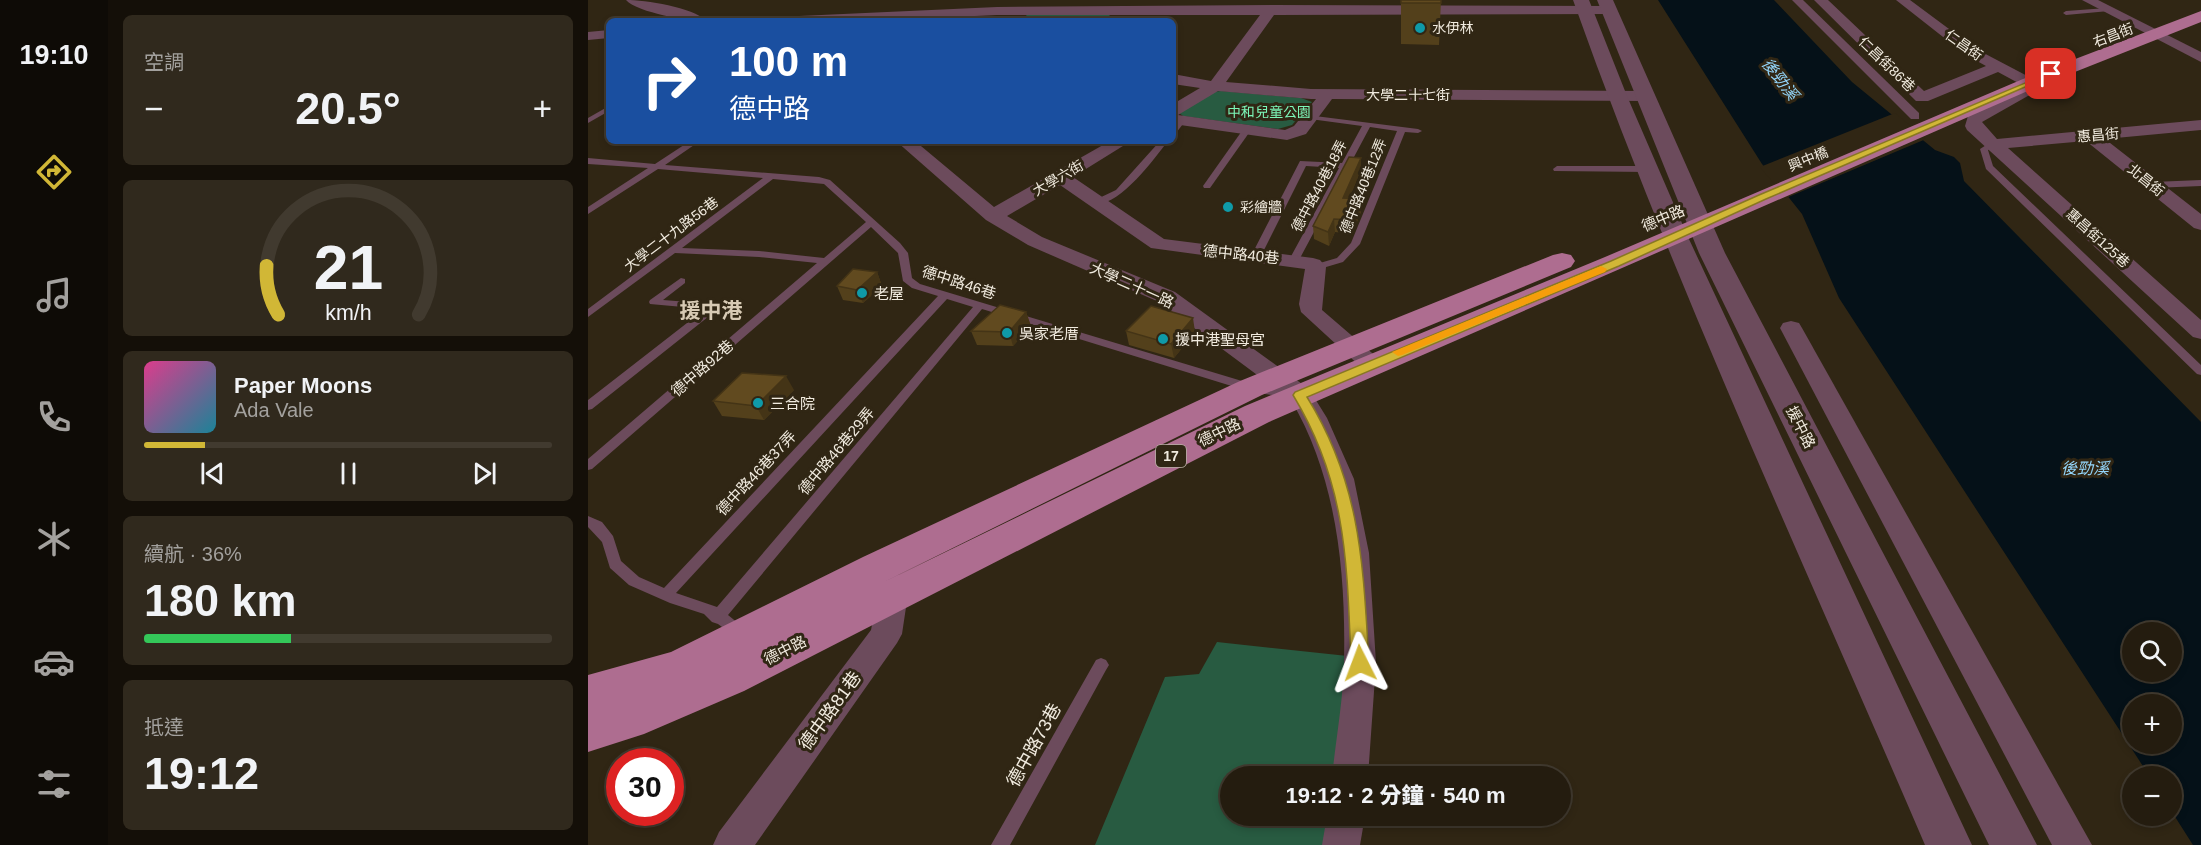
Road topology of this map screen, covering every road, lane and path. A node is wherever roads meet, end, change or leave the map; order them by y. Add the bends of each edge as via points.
1 (633, 0) edge
2 (1797, 0) edge
3 (1820, 0) edge
4 (1902, 0) edge
5 (2088, 0) edge
6 (2196, 0) edge
7 (1132, 4) edge
8 (1349, 4) edge
9 (1417, 4) edge
10 (1596, 5) edge
11 (1272, 9) junction
12 (997, 10) junction
13 (2107, 10) junction
14 (2066, 13) dead end
15 (830, 15) edge
16 (694, 18) edge
17 (808, 18) edge
18 (1010, 18) edge
19 (1120, 18) edge
20 (2198, 19) edge
21 (2138, 25) junction
22 (606, 34) edge
23 (2156, 34) junction
24 (588, 36) edge
25 (2201, 58) edge
26 (2010, 79) junction
27 (1176, 80) edge
28 (1215, 86) junction
29 (1328, 94) junction
30 (1630, 96) junction
31 (606, 110) edge
32 (1915, 116) junction
33 (1310, 117) junction
34 (1176, 119) edge
35 (1176, 120) edge
36 (588, 121) edge
37 (1367, 125) junction
38 (2201, 125) edge
39 (2170, 128) junction
40 (1402, 129) junction
41 (1247, 130) junction
42 (1418, 131) dead end
43 (2090, 135) junction
44 (2201, 141) edge
45 (692, 144) edge
46 (909, 144) edge
47 (1117, 144) edge
48 (1161, 144) edge
49 (1994, 144) junction
50 (588, 161) edge
51 (659, 166) junction
52 (1345, 166) junction
53 (1557, 169) dead end
54 (1647, 169) junction
55 (771, 176) junction
56 (1060, 177) junction
57 (2201, 183) edge
58 (2153, 185) junction
59 (1207, 186) dead end
60 (1757, 189) junction
61 (1098, 202) junction
62 (588, 211) edge
63 (993, 216) junction
64 (1684, 221) junction
65 (871, 222) junction
66 (2201, 224) edge
67 (673, 250) junction
68 (1256, 256) junction
69 (1294, 260) junction
70 (826, 261) junction
71 (1316, 267) junction
72 (681, 281) dead end
73 (945, 295) junction
74 (980, 305) junction
75 (588, 314) edge
76 (1791, 328) dead end
77 (2201, 332) edge
78 (1360, 355) junction
79 (2201, 371) edge
80 (1276, 386) junction
81 (588, 406) edge
82 (588, 466) edge
83 (588, 521) edge
84 (885, 581) junction
85 (666, 595) junction
86 (731, 627) junction
87 (1101, 664) dead end
88 (588, 694) edge
89 (588, 732) edge
90 (1351, 766) edge
91 (1344, 826) edge
92 (732, 845) edge
93 (1000, 845) edge
94 (1341, 845) edge
95 (1949, 845) edge
96 (2013, 845) edge
97 (2073, 845) edge

1 - 16 street via 642,6
2 - 32 street
3 - 26 street, 仁昌街86巷 via 1922,98
4 - 26 street, 仁昌街
5 - 13 street
6 - 21 main road, 右昌街 / 17
7 - 11 street
7 - 12 street
7 - 19 street
8 - 9 street
8 - 11 street
9 - 10 street
10 - 30 street, 援中路
11 - 28 street
12 - 15 street
12 - 18 street
13 - 14 lane
13 - 21 street
15 - 17 street
20 - 23 main road, 右昌街 / 17
21 - 23 street
21 - 26 main road, 右昌街 / 17
22 - 24 street
23 - 25 street
23 - 26 main road, 右昌街 / 17
26 - 32 main road, 興中橋 / 17
26 - 49 street, 惠昌街125巷 via 2028,89 1974,120 1973,126
26 - 60 main road, 興中橋 / 17
27 - 28 street, 大學二十七街
28 - 29 street, 大學二十七街
28 - 34 street
29 - 30 street, 大學二十七街
29 - 33 street
30 - 54 street, 援中路
30 - 64 street, 援中路
31 - 36 lane
32 - 60 main road, 興中橋 / 17
33 - 37 lane
33 - 41 street via 1296,133
35 - 41 street
37 - 40 lane
37 - 52 lane, 德中路40巷18弄
38 - 39 street, 惠昌街
39 - 43 street, 惠昌街
39 - 44 street
40 - 42 lane
40 - 71 lane, 德中路40巷12弄 via 1355,244 1340,260
41 - 59 lane
43 - 49 street, 惠昌街
43 - 58 street, 北昌街
45 - 51 lane
46 - 63 street, 大學二十一路
47 - 56 street, 大學六街
48 - 61 lane via 1119,192
49 - 77 street, 惠昌街125巷
49 - 79 lane via 1984,149 1989,167
50 - 51 lane, 德中路46巷
51 - 55 lane, 德中路46巷
51 - 62 lane
52 - 68 lane via 1303,163
52 - 69 lane, 德中路40巷18弄
53 - 54 lane
54 - 64 street, 援中路
55 - 65 lane, 德中路46巷 via 826,182
55 - 67 lane, 大學二十九路56巷
56 - 61 street, 德中路40巷
56 - 63 street, 大學六街
57 - 58 lane
58 - 66 street, 北昌街
60 - 64 main road, 德中路 / 17
61 - 68 street, 德中路40巷 via 1158,244
63 - 80 street, 大學二十一路 via 1035,241 1167,297
64 - 78 main road, 德中路 / 17
64 - 95 street, 援中路
64 - 96 street, 援中路
65 - 70 lane, 德中路92巷
65 - 73 lane, 德中路46巷 via 903,253 907,279
67 - 70 lane
67 - 75 lane, 大學二十九路56巷
68 - 69 street, 德中路40巷
69 - 71 street, 德中路40巷
70 - 82 lane, 德中路92巷
71 - 78 street via 1312,312
72 - 81 lane via 654,302 714,307
73 - 74 lane, 德中路46巷
73 - 85 lane, 德中路46巷37弄
74 - 80 lane, 德中路46巷
74 - 86 lane, 德中路46巷29弄
76 - 97 street
78 - 80 main road, 德中路 / 17
80 - 84 main road, 德中路 / 17
80 - 84 main road, 德中路 / 17
80 - 90 street, 大學二十一路 via 1314,418 1340,479 1354,553 1360,663
83 - 85 lane via 608,540 615,564 634,581
84 - 86 main road, 德中路 / 17
84 - 89 main road, 德中路 / 17 via 729,678 628,720
84 - 92 street, 德中路81巷 via 886,634
85 - 86 lane via 709,609
86 - 88 main road, 德中路 / 17 via 681,668
87 - 93 lane, 德中路73巷
91 - 94 street

